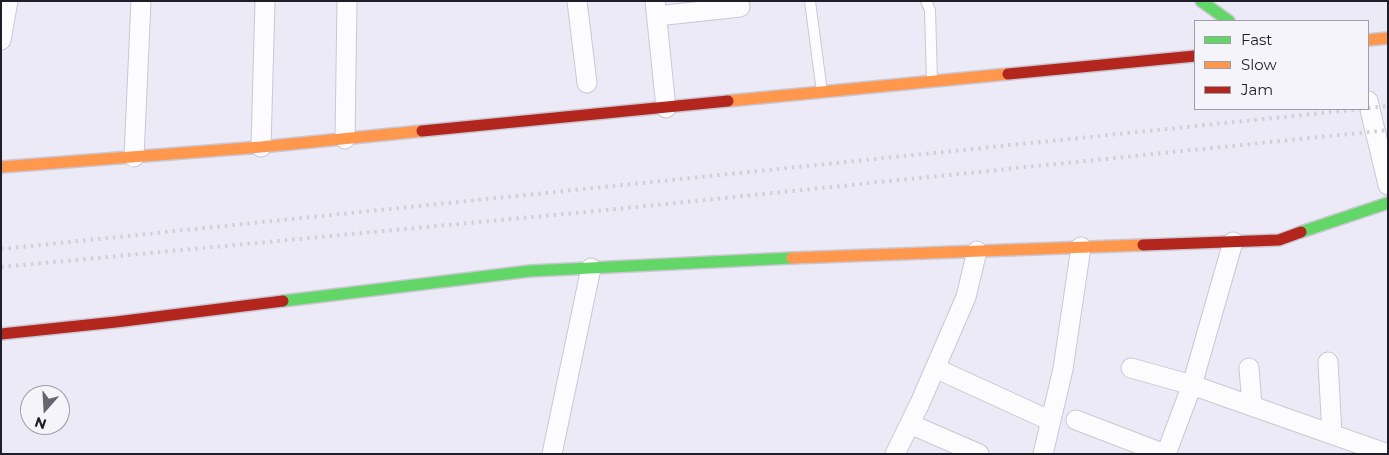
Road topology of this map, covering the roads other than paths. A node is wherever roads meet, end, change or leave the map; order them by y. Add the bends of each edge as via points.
1 (8, 1) edge
2 (141, 1) edge
3 (265, 1) edge
4 (347, 1) edge
5 (577, 1) edge
6 (810, 1) edge
7 (926, 1) edge
8 (1202, 1) edge
9 (740, 7) dead end
10 (656, 9) edge
11 (1228, 20) edge
12 (1388, 38) edge
13 (1, 40) edge
14 (1369, 40) edge
15 (1194, 56) edge
16 (932, 82) junction
17 (587, 83) dead end
18 (822, 92) junction
19 (1369, 105) edge
20 (666, 108) junction
21 (345, 139) junction
22 (261, 147) junction
23 (134, 157) junction
24 (1, 168) edge
25 (1388, 185) edge
26 (1388, 203) edge
27 (1233, 242) junction
28 (1081, 247) junction
29 (977, 251) junction
30 (591, 268) junction
31 (1, 334) edge
32 (1328, 362) dead end
33 (935, 368) junction
34 (1131, 368) dead end
35 (1249, 368) dead end
36 (1192, 385) junction
37 (1252, 406) junction
38 (1076, 420) dead end
39 (1051, 421) junction
40 (910, 424) junction
41 (1332, 434) junction
42 (552, 454) edge
43 (895, 454) edge
44 (980, 454) edge
45 (1043, 454) edge
46 (1165, 454) edge
47 (1388, 454) edge

1 - 13 street
2 - 23 street
3 - 22 street
4 - 21 street
5 - 17 street
6 - 18 lane
7 - 16 lane via 931,16
8 - 11 street
9 - 10 street
10 - 20 street
12 - 14 street
15 - 16 street
16 - 18 street
18 - 20 street
19 - 25 street
20 - 21 street
21 - 22 street
22 - 23 street
23 - 24 street
26 - 27 street via 1279,240
27 - 28 street
27 - 36 street
28 - 29 street
28 - 39 street via 1063,369
29 - 30 street
29 - 33 street via 966,297
30 - 31 street via 530,271
30 - 42 street
32 - 41 street
33 - 39 street
33 - 40 street
34 - 36 street
35 - 37 street
36 - 37 street
36 - 46 street
37 - 41 street
38 - 46 street
39 - 45 street
40 - 43 street
40 - 44 street
41 - 47 street

